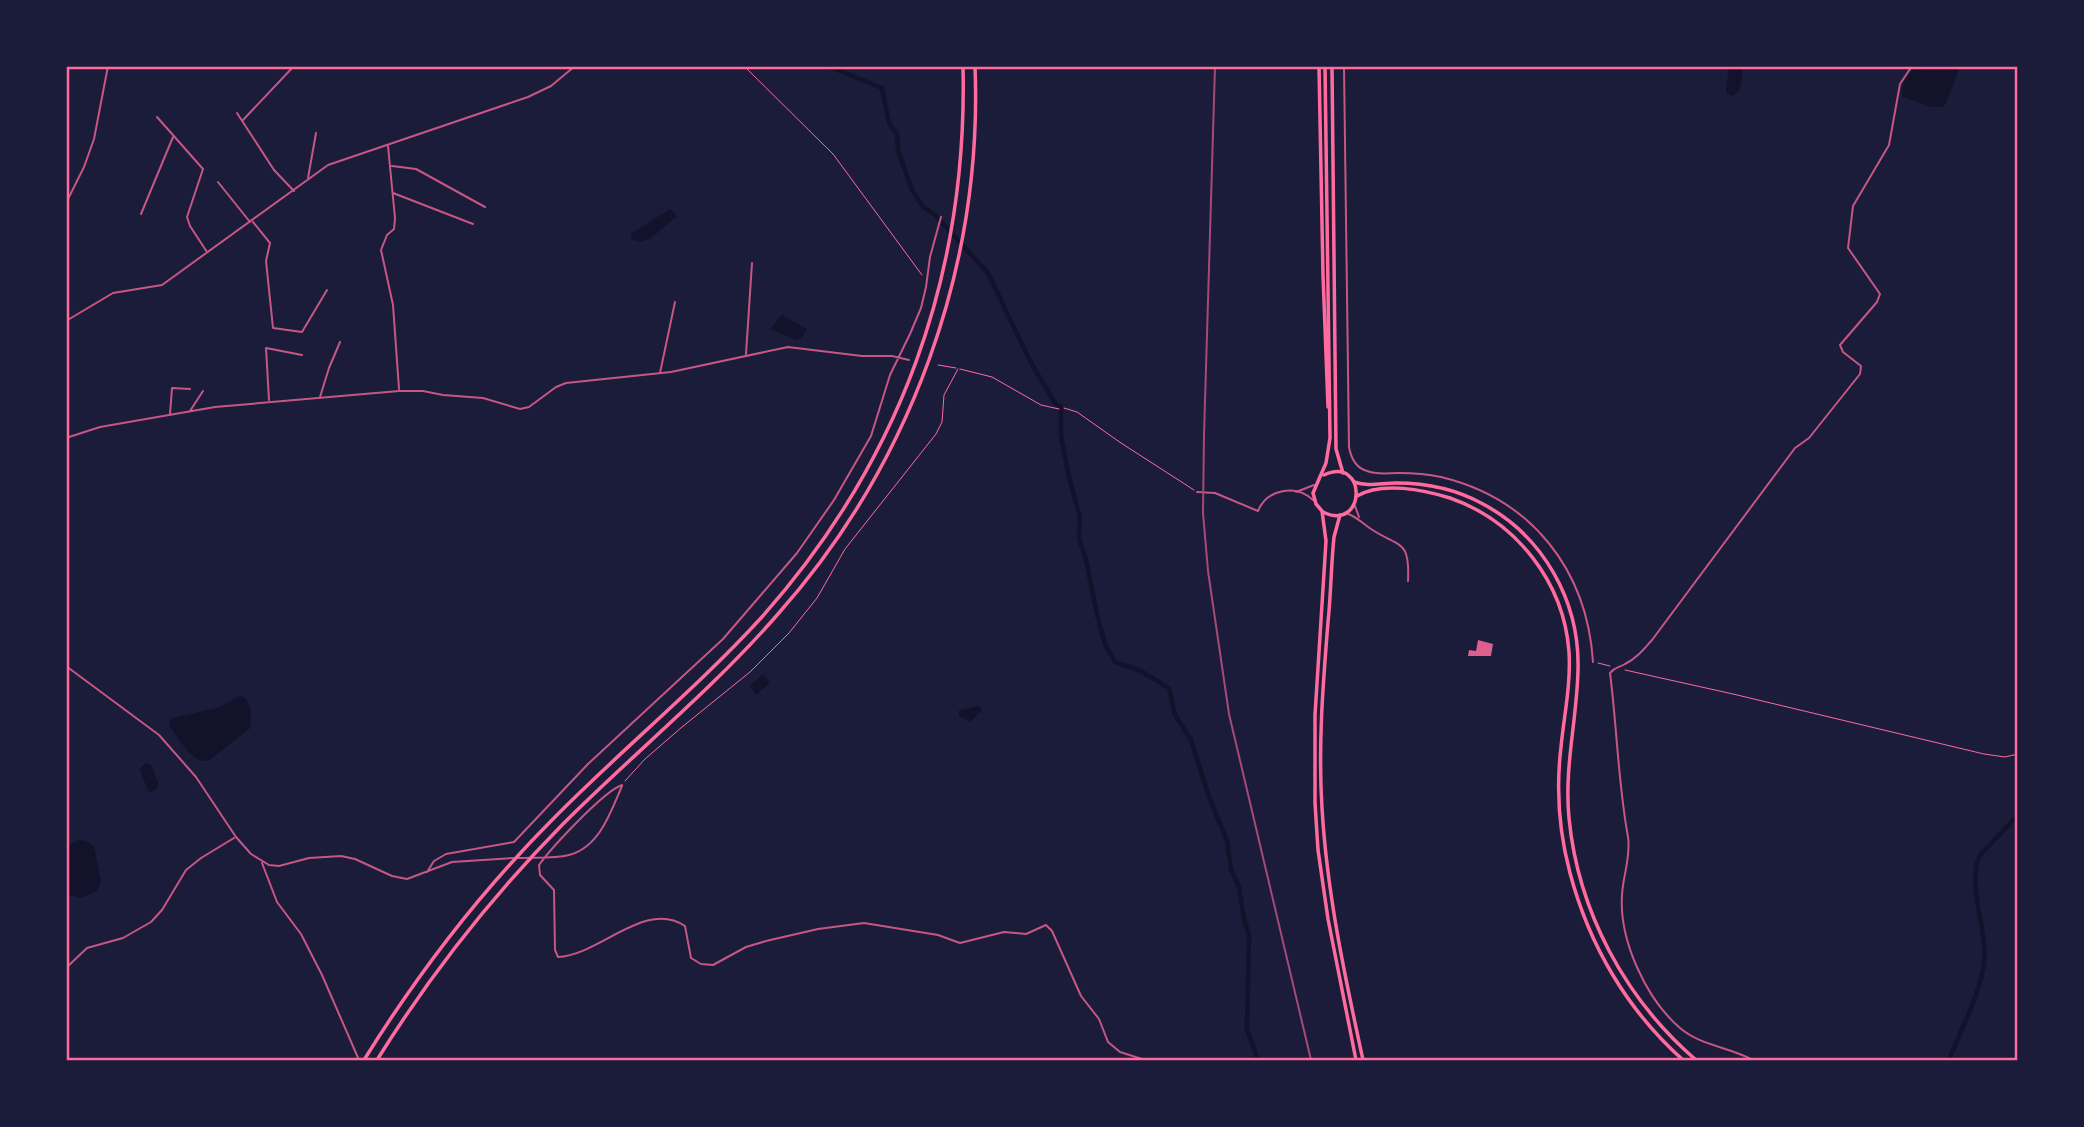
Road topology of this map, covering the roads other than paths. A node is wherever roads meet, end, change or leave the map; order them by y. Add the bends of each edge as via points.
1 (108, 66) edge
2 (294, 66) edge
3 (575, 66) edge
4 (963, 66) edge
5 (975, 66) edge
6 (1322, 66) edge
7 (1332, 66) edge
8 (1344, 66) edge
9 (1912, 66) edge
10 (237, 113) dead end
11 (157, 117) dead end
12 (243, 121) junction
13 (316, 133) dead end
14 (174, 136) junction
15 (388, 145) junction
16 (390, 166) junction
17 (308, 179) junction
18 (218, 182) dead end
19 (294, 191) junction
20 (393, 192) junction
21 (66, 203) edge
22 (485, 207) dead end
23 (141, 214) dead end
24 (941, 217) dead end
25 (251, 222) junction
26 (473, 224) dead end
27 (207, 253) junction
28 (752, 263) dead end
29 (327, 290) dead end
30 (675, 302) dead end
31 (66, 321) edge
32 (340, 342) dead end
33 (302, 355) dead end
34 (746, 355) junction
35 (897, 357) junction
36 (909, 360) dead end
37 (660, 373) junction
38 (190, 388) dead end
39 (203, 391) dead end
40 (399, 391) junction
41 (320, 398) junction
42 (269, 401) junction
43 (190, 411) junction
44 (170, 415) junction
45 (66, 438) edge
46 (1343, 473) junction
47 (1322, 475) junction
48 (1354, 482) junction
49 (1315, 485) junction
50 (1197, 492) road end
51 (1295, 492) junction
52 (1357, 496) junction
53 (1316, 504) junction
54 (1354, 504) junction
55 (1322, 511) junction
56 (1343, 514) junction
57 (1359, 518) junction
58 (1408, 581) dead end
59 (1593, 662) road end
60 (66, 666) edge
61 (236, 837) junction
62 (261, 862) junction
63 (427, 872) junction
64 (66, 968) edge
65 (359, 1060) edge
66 (364, 1060) edge
67 (377, 1060) edge
68 (1145, 1060) edge
69 (1356, 1060) edge
70 (1363, 1060) edge
71 (1683, 1060) edge
72 (1696, 1060) edge
73 (1753, 1060) edge

1 - 21 street via 91,148
2 - 12 street
3 - 15 street via 528,97
4 - 66 highway via 962,151 950,240 927,335 901,402 864,476 826,536 734,647 499,876 415,983
5 - 67 highway via 972,162 960,251 938,334 907,415 870,487 780,613 517,873 442,964
6 - 47 highway via 1330,413 1329,453
7 - 46 highway via 1336,449
8 - 59 street via 1352,458 1371,472 1421,474 1462,483 1521,515 1556,552 1576,585 1588,622
9 - 73 street via 1900,84 1889,145 1850,216 1847,248 1880,294 1840,345 1861,366 1860,374 1809,438 1795,448 1652,640 1610,673 1628,838 1622,911 1634,962 1680,1028
10 - 12 street
11 - 14 street
12 - 19 street via 274,170
13 - 17 street
14 - 23 street
14 - 27 street via 203,169 187,217
15 - 16 street
15 - 17 street via 332,163
16 - 20 street
16 - 22 street via 416,169
17 - 19 street
18 - 25 street
19 - 25 street
20 - 26 street
20 - 40 street via 394,229 381,250 393,305
24 - 35 street via 926,291
25 - 27 street
25 - 29 street via 270,243 266,258 273,328 302,332
27 - 31 street via 162,285 113,293
28 - 34 street
30 - 37 street
32 - 41 street
33 - 42 street via 266,348
34 - 35 street via 788,347
34 - 37 street
35 - 36 street
35 - 63 street via 871,436 841,488 815,529 745,615 581,770 514,842 446,854 433,861
37 - 40 street via 566,383 520,409 489,398
38 - 44 street via 172,388
39 - 43 street
40 - 41 street
41 - 42 street
42 - 43 street
43 - 44 street
44 - 45 street
46 - 47 highway
46 - 48 highway
47 - 49 highway
48 - 52 highway
48 - 72 highway via 1419,484 1472,498 1516,527 1550,567 1568,604 1577,648 1567,792 1583,890 1599,932 1630,986
49 - 51 street
49 - 53 highway
50 - 51 street via 1215,493 1258,511 1272,493
51 - 53 street
52 - 54 highway
52 - 71 highway via 1398,489 1458,501 1505,528 1544,574 1561,609 1569,653 1559,783 1570,873 1590,933 1615,980 1651,1028
53 - 55 highway
54 - 56 highway
54 - 57 street
55 - 56 highway
55 - 69 highway via 1326,541 1314,723 1316,824 1328,919
56 - 57 street
56 - 70 highway via 1334,540 1322,702 1322,806 1336,926
57 - 58 street via 1405,550
60 - 61 street via 159,735
61 - 62 street
61 - 64 street via 186,870 149,923 123,938 88,948
62 - 63 street via 279,866 338,856 401,878
62 - 65 street via 275,898 316,963
63 - 68 street via 452,862 495,859 551,857 570,855 591,843 600,831 622,785 599,801 539,865 554,890 555,954 559,957 655,917 684,925 691,958 708,965 766,941 858,924 938,935 960,943 1006,931 1026,934 1046,925 1109,1044

